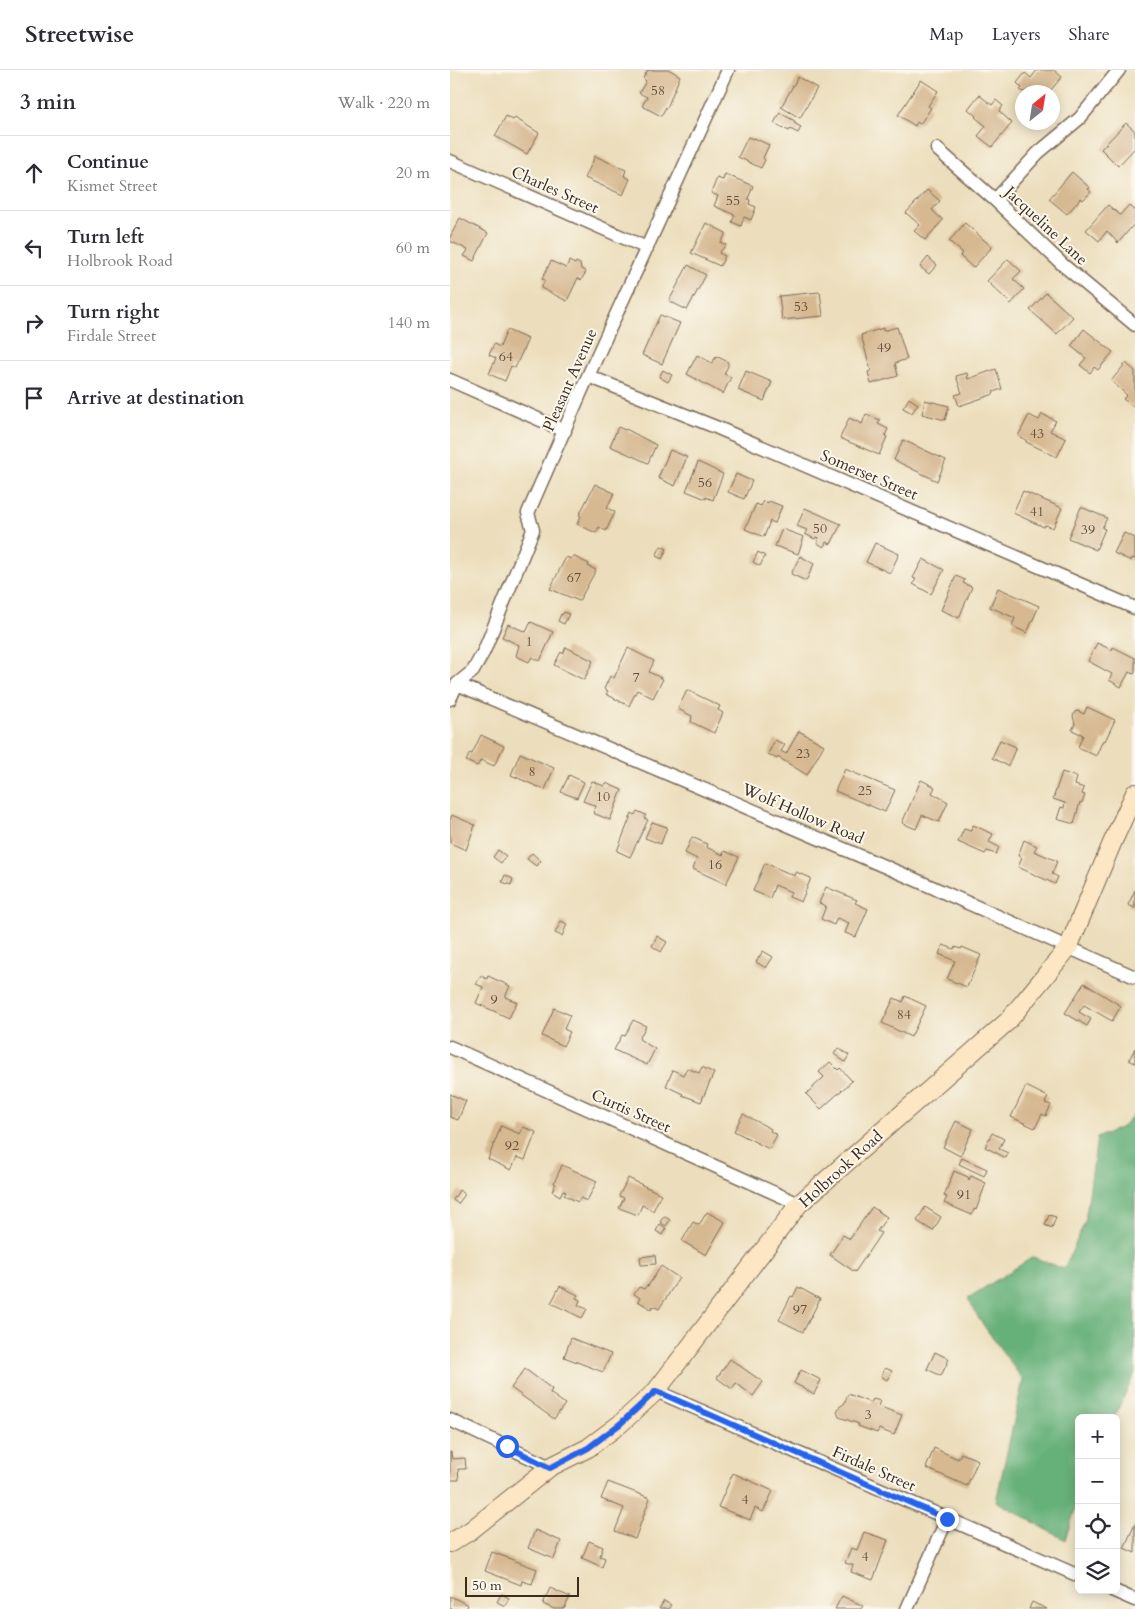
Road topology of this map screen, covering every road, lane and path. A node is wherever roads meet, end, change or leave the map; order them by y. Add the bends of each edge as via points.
1 (728, 70) edge
2 (1119, 70) edge
3 (937, 150) dead end
4 (450, 161) edge
5 (996, 200) junction
6 (647, 248) junction
7 (1135, 325) edge
8 (588, 376) junction
9 (450, 380) edge
10 (565, 431) junction
11 (1135, 608) edge
12 (457, 684) junction
13 (450, 699) edge
14 (1135, 793) edge
15 (1068, 948) junction
16 (1135, 977) edge
17 (450, 1047) edge
18 (799, 1204) junction
19 (656, 1391) junction
20 (450, 1420) edge
21 (550, 1468) junction
22 (947, 1519) junction
23 (450, 1543) edge
24 (1075, 1574) edge
25 (1120, 1593) edge
26 (1135, 1600) edge
27 (907, 1609) edge

1 - 6 street, Pleasant Avenue
2 - 5 street via 1080,118 1038,153
3 - 5 street, Jacqueline Lane
4 - 6 street, Charles Street
5 - 7 street, Jacqueline Lane via 1064,265
6 - 8 street, Pleasant Avenue
8 - 10 street, Pleasant Avenue
8 - 11 street, Somerset Street via 718,428
9 - 10 street
10 - 12 street, Pleasant Avenue via 528,513 533,530 484,651 473,671
12 - 13 street, Pleasant Avenue
12 - 15 street, Wolf Hollow Road
14 - 15 street, Holbrook Road
15 - 16 street, Wolf Hollow Road
15 - 18 street, Holbrook Road via 1008,1021
17 - 18 street, Curtis Street
18 - 19 street, Holbrook Road
19 - 21 street, Holbrook Road via 588,1448
19 - 22 street, Firdale Street
20 - 21 street
21 - 23 street, Holbrook Road
22 - 24 street, Firdale Street
22 - 27 street
25 - 26 street

